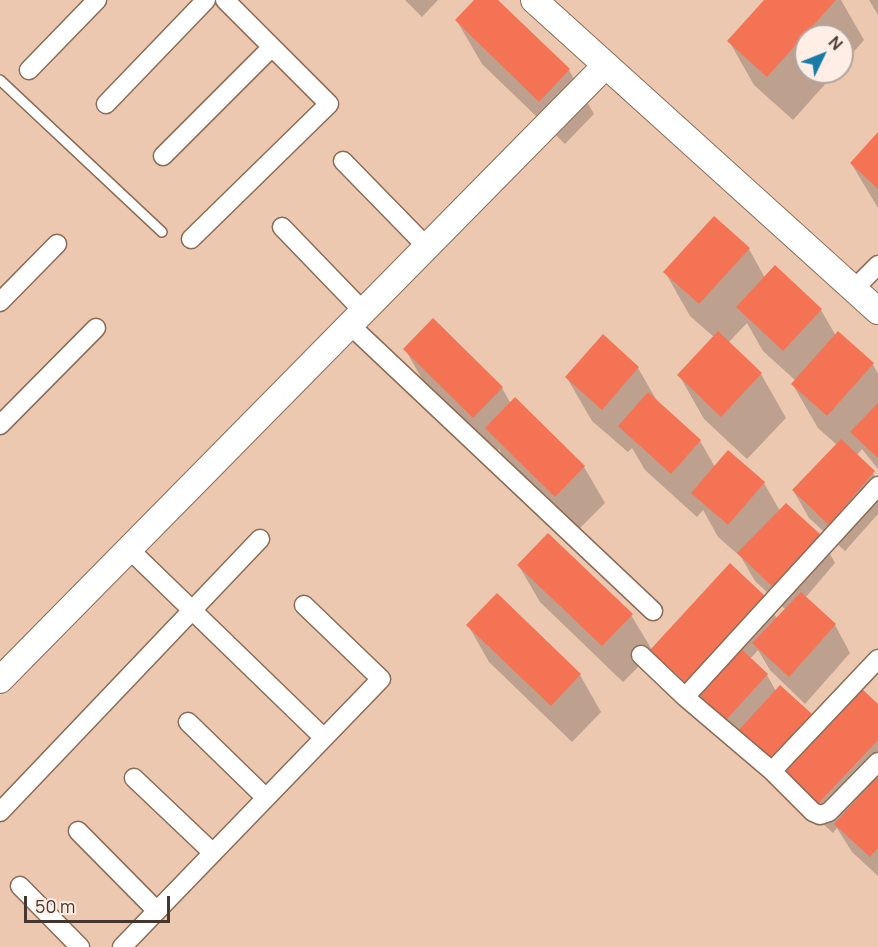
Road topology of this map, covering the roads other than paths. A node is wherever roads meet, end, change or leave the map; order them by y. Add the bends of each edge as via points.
1 (96, 0) edge
2 (206, 0) edge
3 (225, 0) edge
4 (534, 0) edge
5 (272, 47) junction
6 (606, 65) junction
7 (29, 70) dead end
8 (0, 80) edge
9 (106, 104) dead end
10 (163, 156) dead end
11 (343, 161) dead end
12 (282, 227) dead end
13 (162, 232) dead end
14 (191, 239) dead end
15 (57, 244) dead end
16 (427, 246) junction
17 (878, 265) edge
18 (853, 290) junction
19 (0, 302) edge
20 (878, 310) edge
21 (357, 318) junction
22 (96, 328) dead end
23 (0, 425) edge
24 (878, 486) edge
25 (260, 539) dead end
26 (129, 549) junction
27 (304, 605) dead end
28 (191, 611) junction
29 (653, 611) dead end
30 (641, 655) dead end
31 (878, 658) edge
32 (0, 680) edge
33 (685, 697) junction
34 (188, 722) dead end
35 (324, 738) junction
36 (878, 762) edge
37 (772, 771) junction
38 (134, 778) dead end
39 (266, 798) junction
40 (0, 813) edge
41 (78, 831) dead end
42 (213, 853) junction
43 (20, 886) dead end
44 (156, 911) junction
45 (80, 947) edge
46 (122, 947) edge

1 - 7 street
2 - 9 street
3 - 5 street
4 - 6 street
5 - 10 street
5 - 14 street via 329,104
6 - 16 street
6 - 18 street
8 - 13 lane
11 - 16 street
12 - 21 street
15 - 19 street
16 - 21 street
17 - 18 street
18 - 20 street
21 - 26 street
21 - 29 street
22 - 23 street
24 - 33 street
25 - 28 street
26 - 28 street
26 - 32 street
27 - 35 street via 381,679
28 - 35 street
28 - 40 street
30 - 33 street
31 - 37 street
33 - 37 street
34 - 39 street
35 - 39 street
36 - 37 street via 829,812 820,815
38 - 42 street
39 - 42 street
41 - 44 street
42 - 44 street
43 - 45 street
44 - 46 street

